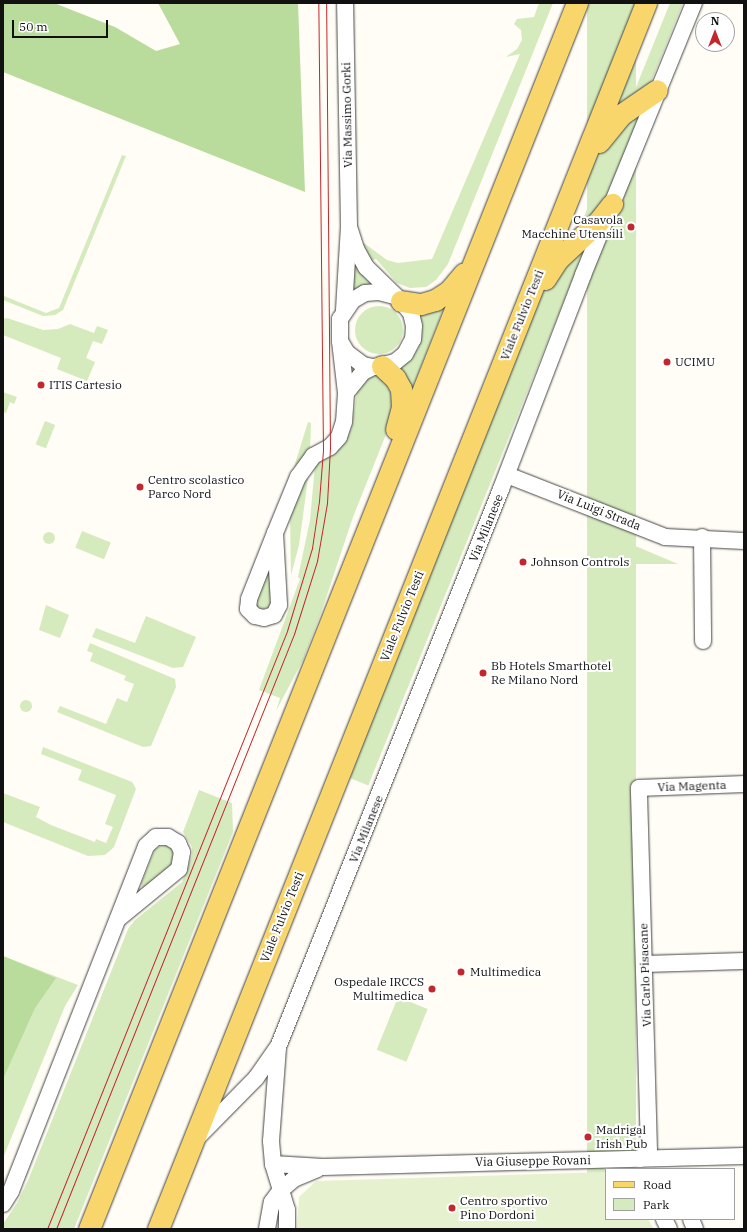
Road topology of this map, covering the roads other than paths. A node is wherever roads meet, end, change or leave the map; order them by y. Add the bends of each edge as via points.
1 (345, 3) edge
2 (577, 3) edge
3 (646, 3) edge
4 (694, 3) edge
5 (658, 90) junction
6 (576, 178) junction
7 (612, 204) junction
8 (349, 227) junction
9 (473, 262) junction
10 (398, 298) junction
11 (344, 310) junction
12 (520, 320) junction
13 (340, 341) junction
14 (378, 367) junction
15 (346, 394) junction
16 (507, 475) junction
17 (275, 533) junction
18 (697, 537) junction
19 (744, 541) edge
20 (358, 550) junction
21 (702, 641) dead end
22 (744, 784) edge
23 (639, 788) joint
24 (118, 919) junction
25 (744, 961) edge
26 (645, 964) junction
27 (278, 1047) junction
28 (192, 1144) junction
29 (744, 1156) edge
30 (671, 1163) edge
31 (273, 1164) junction
32 (640, 1164) edge
33 (323, 1167) junction
34 (280, 1192) junction
35 (3, 1204) edge
36 (664, 1220) edge
37 (89, 1229) edge
38 (158, 1229) edge
39 (267, 1229) edge
40 (287, 1229) edge
41 (669, 1229) edge

1 - 8 street, Via Massimo Gorki
2 - 9 main road
3 - 6 main road, Viale Fulvio Testi
4 - 5 street
5 - 6 main road via 613,123
5 - 7 street
6 - 12 main road, Viale Fulvio Testi
7 - 12 main road via 598,222 558,259
7 - 16 street
8 - 10 street, Via Massimo Gorki via 356,249 366,267
8 - 11 street, Via Massimo Gorki
9 - 10 main road via 448,291 435,300 421,304
9 - 20 main road
10 - 11 street via 379,292 365,293 353,300
10 - 14 street via 410,314 414,326 413,339 405,354 395,362
11 - 13 street via 338,328
12 - 28 main road, Viale Fulvio Testi
13 - 14 street via 352,358
13 - 15 street
14 - 15 street via 363,372
14 - 20 main road via 395,378 401,388 402,406 397,427 362,520
15 - 17 street via 344,422 339,437 330,447 313,456 305,466
16 - 18 street, Via Luigi Strada via 666,537
16 - 27 street, Via Milanese
17 - 17 street via 279,606 274,615 264,618 255,616 248,609
18 - 19 street, Via Luigi Strada
18 - 21 street
20 - 37 main road
22 - 23 street, Via Magenta
23 - 26 street, Via Carlo Pisacane
24 - 24 street via 179,869 182,852 178,843 168,837 156,837 150,841
24 - 35 street via 11,1191
25 - 26 street
26 - 32 street, Via Carlo Pisacane via 649,1150
27 - 28 street via 256,1078
27 - 31 street, Via Milanese via 271,1141
28 - 38 main road, Viale Fulvio Testi
29 - 30 street, Via Giuseppe Rovani
30 - 32 street, Via Giuseppe Rovani
31 - 33 street, Via Giuseppe Rovani
31 - 34 street, Via Milanese
32 - 33 street, Via Giuseppe Rovani
33 - 34 street, Via Giuseppe Rovani via 294,1180
34 - 39 street via 272,1202
34 - 40 street, Via Milanese via 287,1210
36 - 41 street

